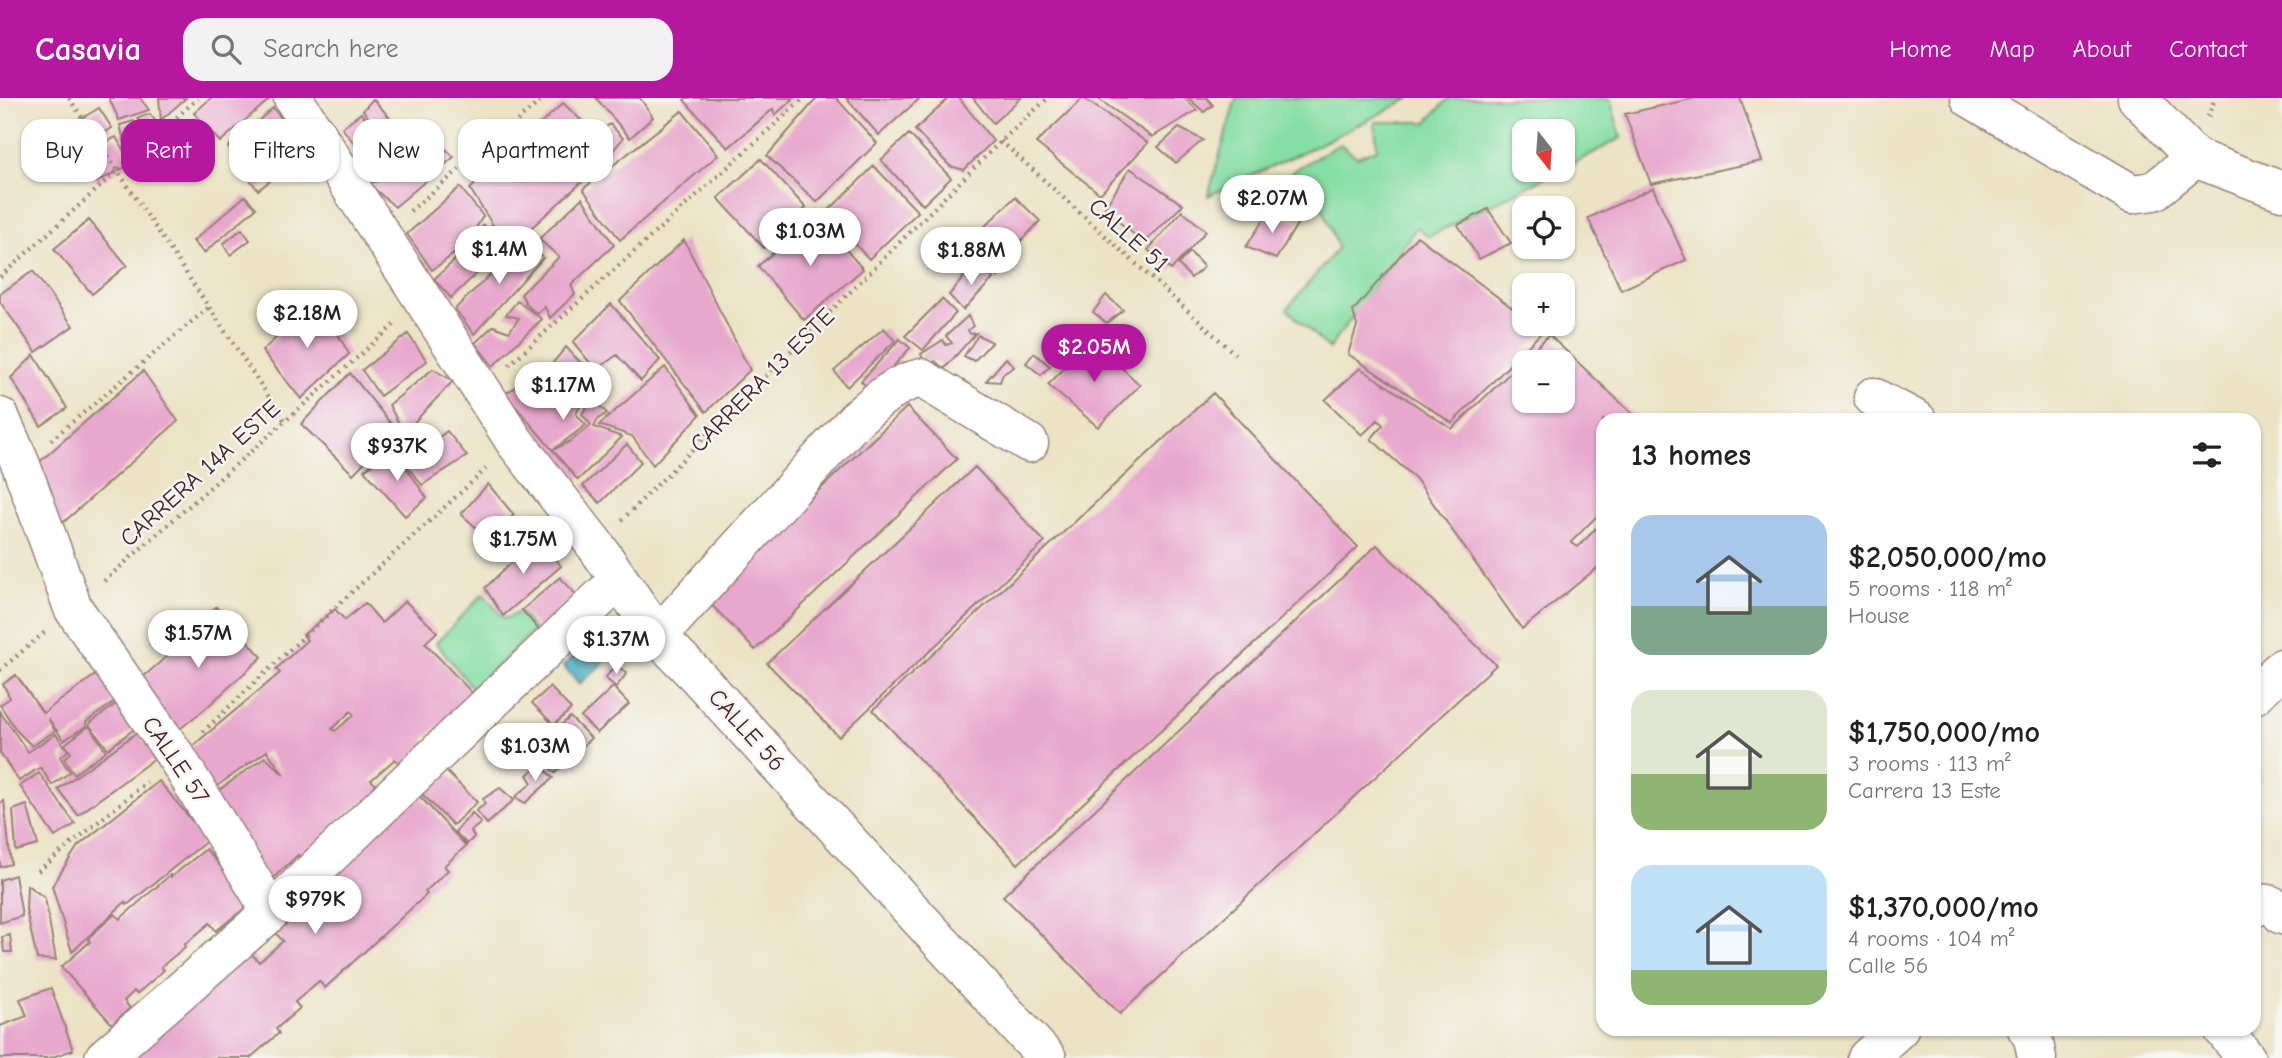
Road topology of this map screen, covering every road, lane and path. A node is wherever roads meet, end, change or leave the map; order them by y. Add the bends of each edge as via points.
1 (69, 98) edge
2 (198, 98) edge
3 (293, 98) edge
4 (544, 98) edge
5 (804, 98) edge
6 (1048, 98) edge
7 (1970, 98) edge
8 (2137, 98) edge
9 (1001, 141) junction
10 (2195, 158) junction
11 (120, 171) junction
12 (2282, 191) edge
13 (382, 234) junction
14 (0, 278) edge
15 (423, 300) junction
16 (208, 308) junction
17 (1235, 355) dead end
18 (482, 390) junction
19 (1873, 397) dead end
20 (1904, 413) edge
21 (0, 417) edge
22 (285, 421) junction
23 (515, 442) junction
24 (1029, 443) dead end
25 (21, 465) junction
26 (596, 546) junction
27 (619, 579) junction
28 (74, 608) junction
29 (657, 636) junction
30 (2282, 668) edge
31 (0, 670) edge
32 (2261, 688) edge
33 (177, 758) junction
34 (38, 871) dead end
35 (2261, 904) edge
36 (271, 911) junction
37 (2282, 915) edge
38 (1891, 1036) edge
39 (2032, 1036) edge
40 (2228, 1036) edge
41 (104, 1058) edge
42 (1047, 1058) edge
43 (1867, 1058) edge
44 (2036, 1058) edge
45 (2246, 1058) edge

1 - 11 path
2 - 11 path
3 - 13 street, CALLE 56
4 - 13 path
5 - 18 path
6 - 9 path, CARRERA 13 ESTE
7 - 10 street via 2132,194 2154,191
8 - 10 street
9 - 17 path, CALLE 51
9 - 26 path, CARRERA 13 ESTE
10 - 12 street
11 - 14 path
11 - 16 path
13 - 15 street, CALLE 56
15 - 18 street, CALLE 56
15 - 22 path, CARRERA 14A ESTE
16 - 22 path
16 - 25 path
18 - 23 street, CALLE 56
19 - 20 street
21 - 25 street, CALLE 57
22 - 28 path, CARRERA 14A ESTE
23 - 26 street, CALLE 56
23 - 33 path via 303,635
24 - 29 street via 922,378 904,382 856,419
25 - 28 street, CALLE 57
26 - 27 street, CALLE 56
27 - 29 street, CALLE 56
27 - 36 street
28 - 31 path, CARRERA 14A ESTE
28 - 33 street, CALLE 57
29 - 42 street, CALLE 56
30 - 32 street
33 - 34 path
33 - 36 street, CALLE 57
35 - 37 street via 2268,903
36 - 41 street
38 - 43 street
39 - 44 street
40 - 45 street

